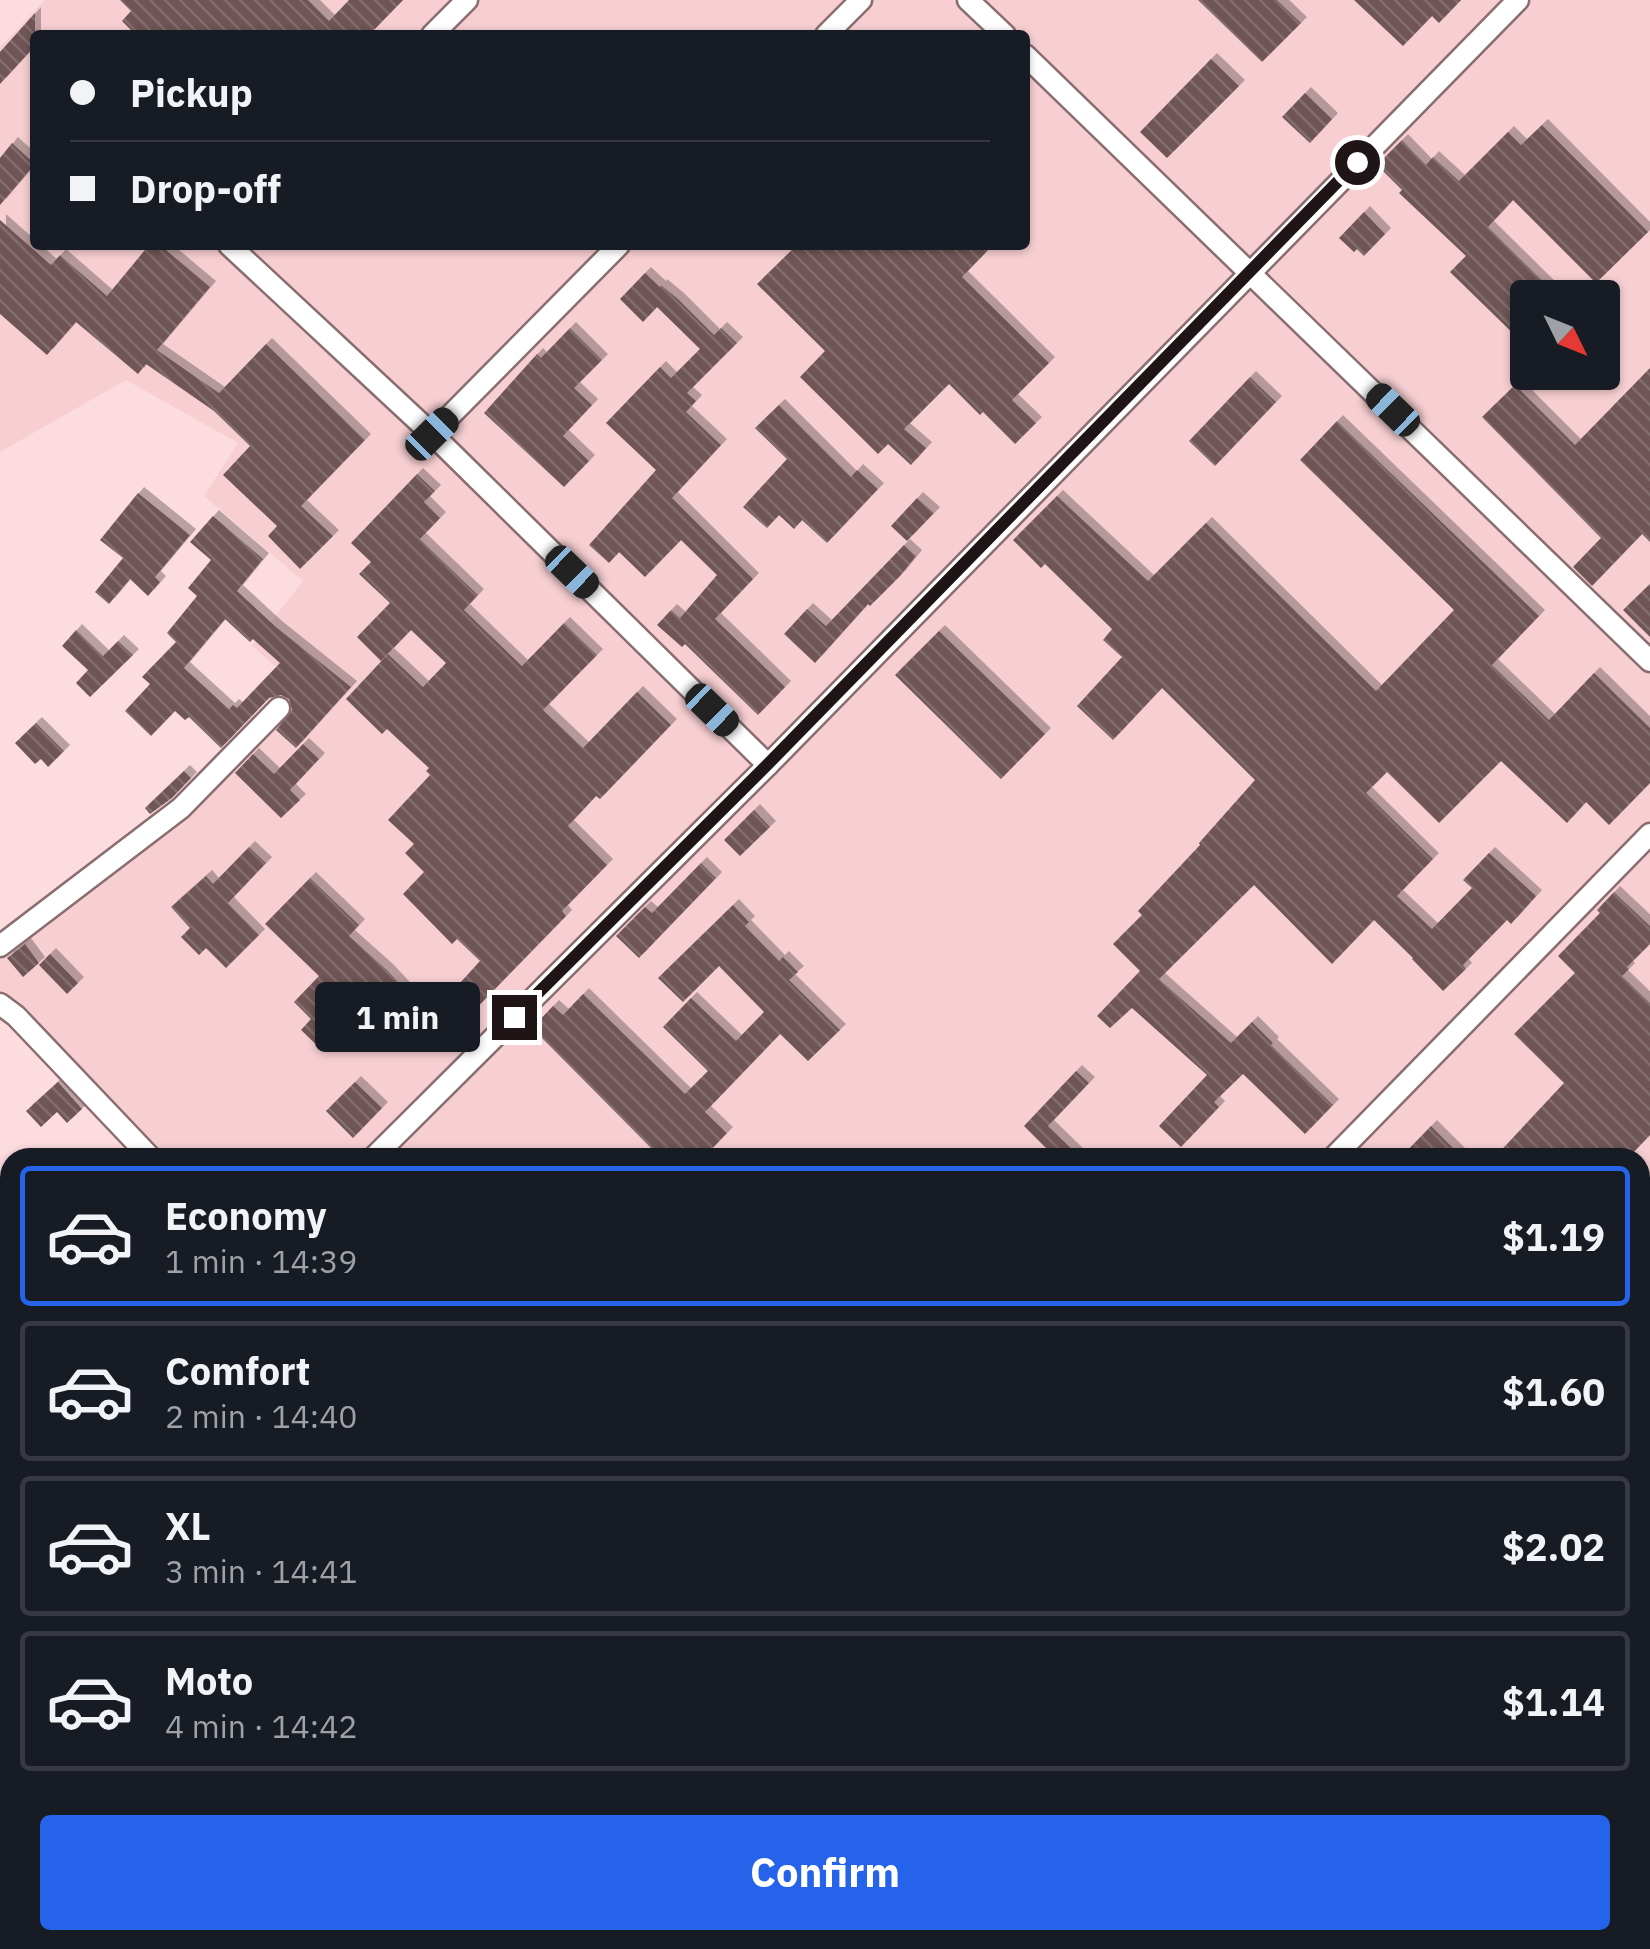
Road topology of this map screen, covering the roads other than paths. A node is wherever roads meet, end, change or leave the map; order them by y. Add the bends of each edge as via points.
1 (467, 0) edge
2 (861, 0) edge
3 (968, 0) edge
4 (1518, 0) edge
5 (437, 30) edge
6 (831, 30) edge
7 (999, 30) edge
8 (1030, 60) edge
9 (234, 250) edge
10 (613, 250) edge
11 (1250, 271) junction
12 (432, 434) junction
13 (1650, 661) edge
14 (278, 708) dead end
15 (768, 764) junction
16 (1650, 834) edge
17 (0, 946) edge
18 (0, 1004) edge
19 (141, 1148) edge
20 (383, 1148) edge
21 (1343, 1148) edge

1 - 5 street
2 - 6 street
3 - 7 street
4 - 11 street
8 - 11 street
9 - 12 street
10 - 12 street
11 - 13 street
11 - 15 street
12 - 15 street
14 - 17 street via 182,808
15 - 20 street
16 - 21 street
18 - 19 street

